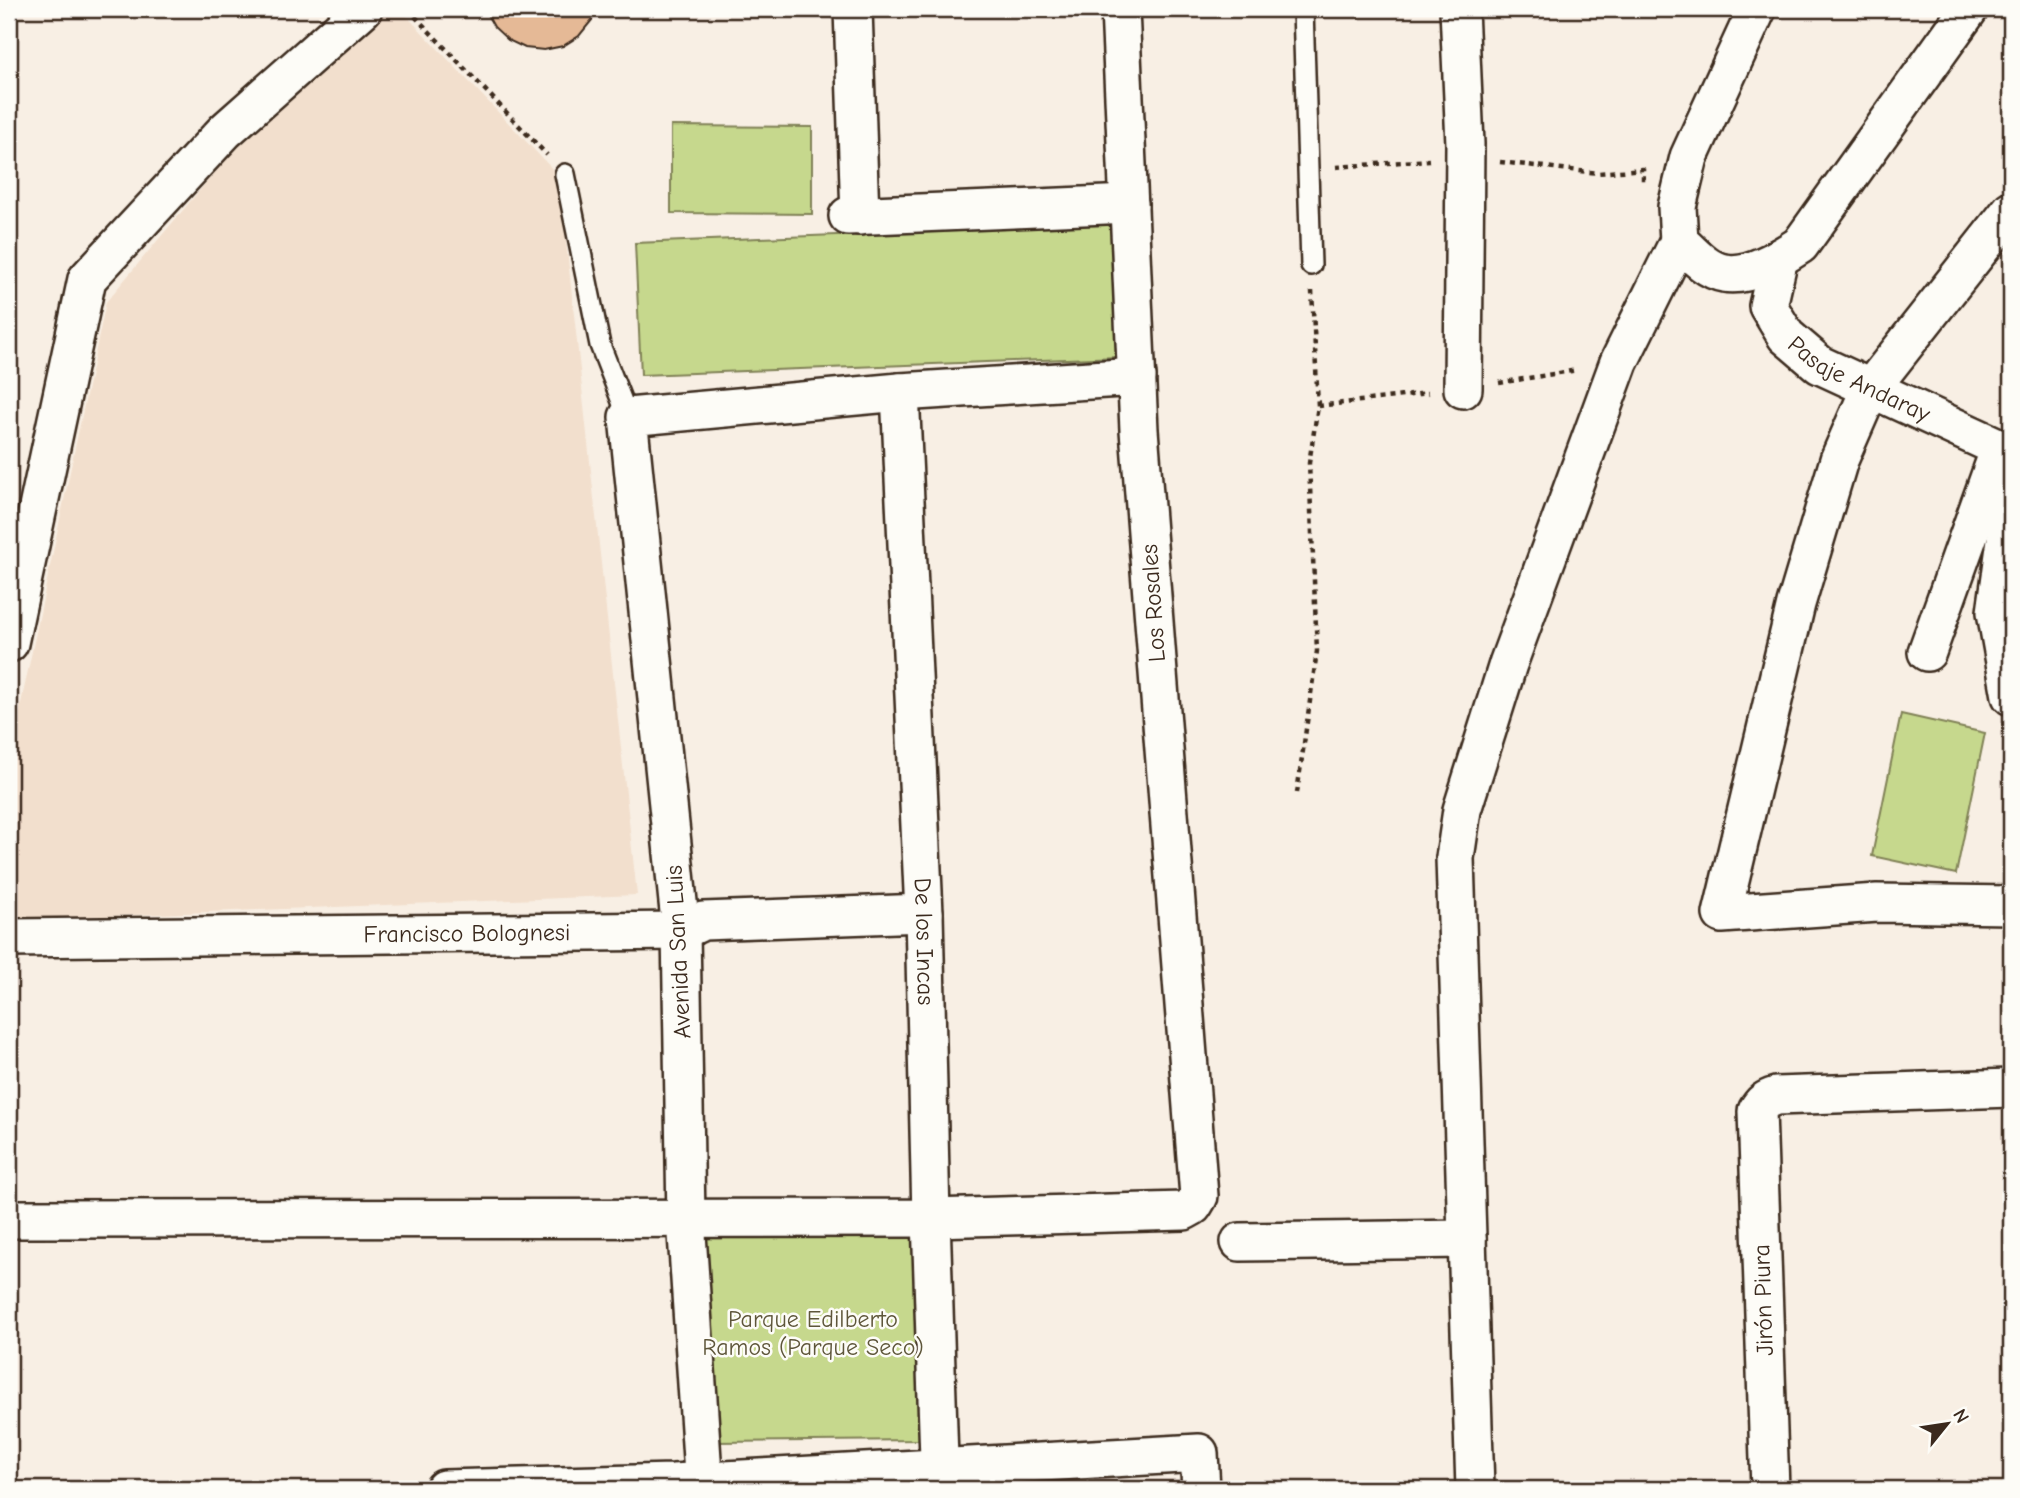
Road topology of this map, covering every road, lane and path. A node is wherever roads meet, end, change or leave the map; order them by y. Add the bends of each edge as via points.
1 (363, 9) edge
2 (408, 9) edge
3 (853, 9) edge
4 (1120, 9) edge
5 (1303, 9) edge
6 (1459, 9) edge
7 (1757, 9) edge
8 (1969, 9) edge
9 (1464, 158) junction
10 (1308, 169) junction
11 (565, 174) joint
12 (1643, 195) dead end
13 (1129, 204) junction
14 (2011, 210) edge
15 (1679, 241) junction
16 (1779, 258) junction
17 (1311, 265) joint
18 (1137, 377) junction
19 (1463, 389) dead end
20 (1870, 389) junction
21 (900, 392) junction
22 (628, 416) junction
23 (2006, 450) edge
24 (2011, 504) edge
25 (20, 536) edge
26 (9, 643) edge
27 (1927, 652) dead end
28 (2011, 696) edge
29 (1297, 793) dead end
30 (2011, 905) edge
31 (924, 914) junction
32 (681, 931) junction
33 (9, 939) edge
34 (2011, 1088) edge
35 (931, 1218) junction
36 (9, 1219) edge
37 (686, 1219) junction
38 (1467, 1238) junction
39 (1240, 1242) dead end
40 (940, 1478) edge
41 (704, 1485) edge
42 (444, 1489) edge
43 (1201, 1489) edge
44 (1475, 1489) edge
45 (1770, 1489) edge

1 - 25 street via 225,131 87,279
2 - 11 path
3 - 13 street via 854,216
4 - 13 street, Los Rosales
5 - 10 lane
6 - 9 street
7 - 15 street via 1689,157 1677,207
8 - 16 street via 1800,245
9 - 10 path
9 - 12 path via 1598,173 1643,169
9 - 19 street
10 - 17 lane
11 - 22 lane via 600,345
13 - 18 street, Los Rosales
14 - 20 street
15 - 16 street via 1701,263 1723,274 1768,265
15 - 38 street via 1619,362 1508,664 1462,810 1455,858
16 - 20 street, Pasaje Andaray via 1768,306 1786,336 1821,365
17 - 29 path via 1318,406 1309,463 1317,651
18 - 21 street
18 - 35 street, Los Rosales via 1199,1196 1184,1211
20 - 23 street, Pasaje Andaray
20 - 30 street via 1839,460 1796,604 1722,914 1877,903
21 - 22 street
21 - 31 street, De los Incas
22 - 32 street, Avenida San Luis
23 - 27 street
24 - 28 street via 1996,612
25 - 26 street
31 - 32 street, Francisco Bolognesi via 703,921
31 - 35 street, De los Incas
32 - 33 street, Francisco Bolognesi
32 - 37 street, Avenida San Luis
34 - 45 street, Jirón Piura via 1776,1096 1761,1104 1757,1111
35 - 37 street
35 - 40 street, De los Incas
36 - 37 street
37 - 41 street, Avenida San Luis
38 - 39 street
38 - 44 street
40 - 41 street
40 - 43 street via 1199,1453
41 - 42 street

